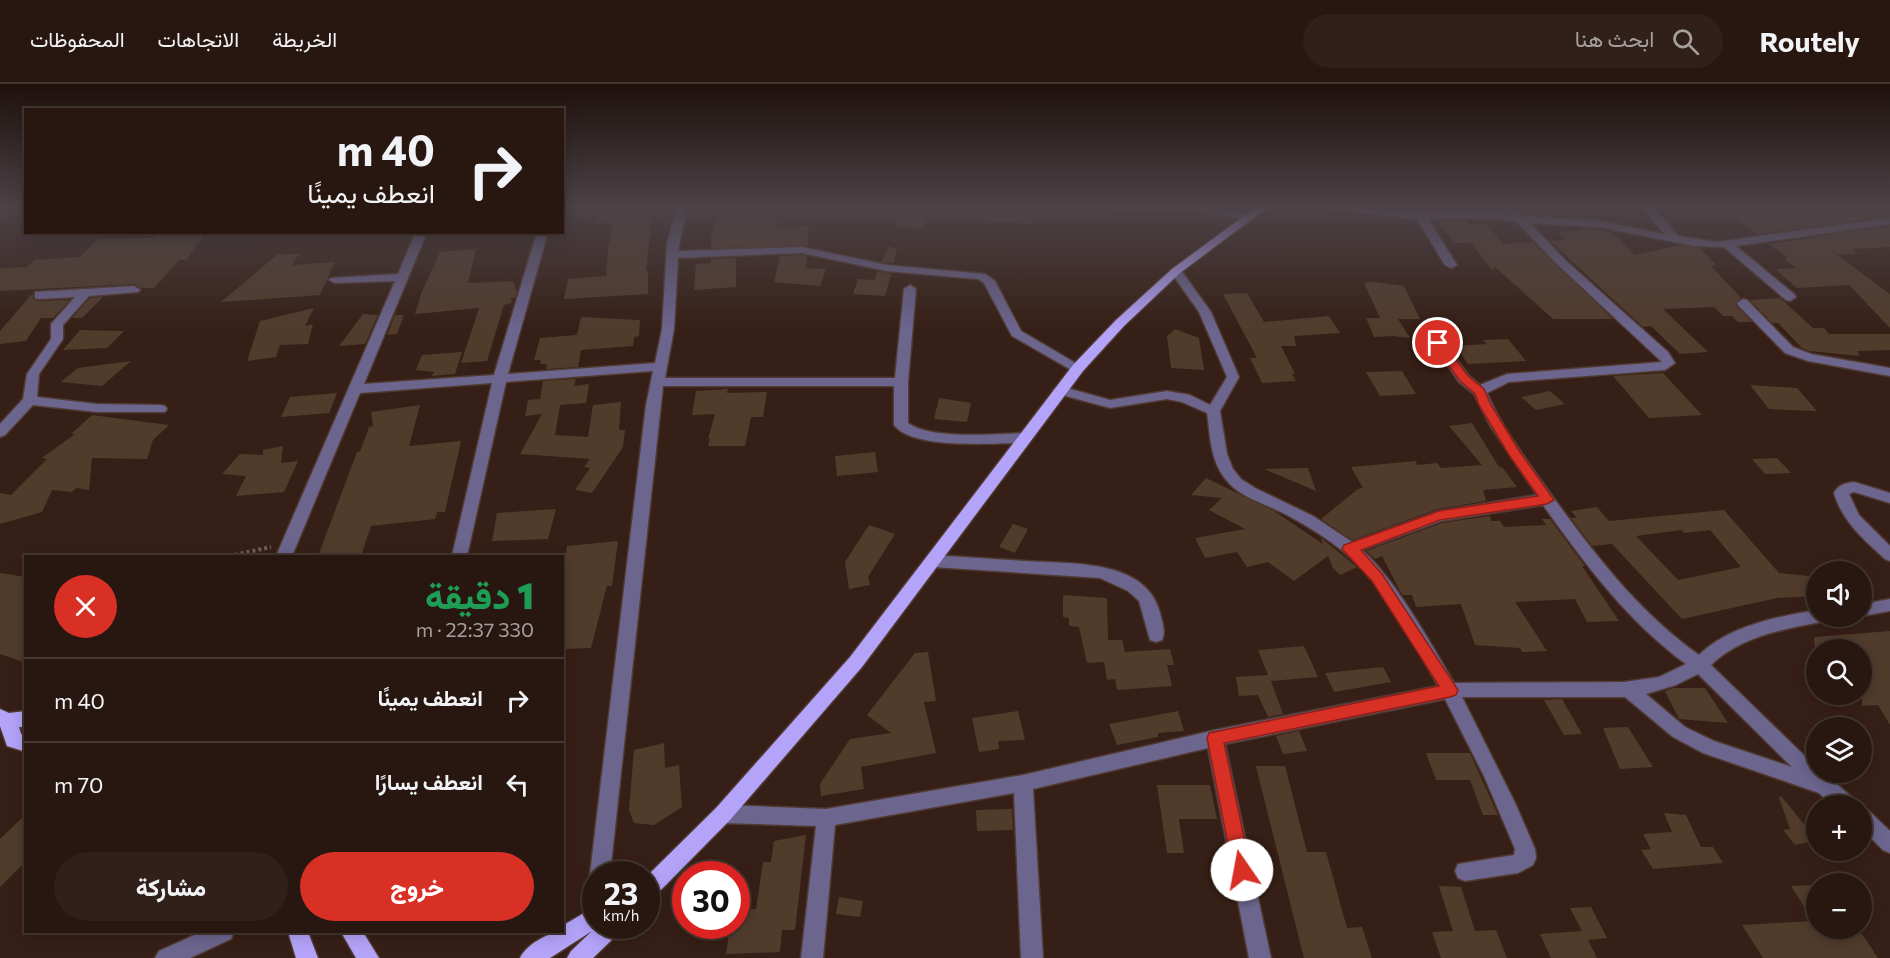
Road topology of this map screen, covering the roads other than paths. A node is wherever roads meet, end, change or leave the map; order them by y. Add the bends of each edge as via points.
1 (415, 248) edge
2 (538, 248) edge
3 (674, 248) edge
4 (1207, 248) edge
5 (1440, 248) edge
6 (1548, 248) edge
7 (1731, 248) edge
8 (674, 255) junction
9 (1451, 265) dead end
10 (1176, 271) junction
11 (403, 277) junction
12 (335, 280) dead end
13 (134, 290) dead end
14 (910, 290) dead end
15 (85, 293) junction
16 (39, 295) dead end
17 (1790, 297) dead end
18 (1743, 303) dead end
19 (1438, 343) dead end
20 (1078, 368) junction
21 (1890, 372) edge
22 (658, 374) junction
23 (500, 378) junction
24 (901, 382) junction
25 (356, 389) junction
26 (1060, 390) junction
27 (1480, 392) junction
28 (29, 400) junction
29 (160, 409) dead end
30 (1213, 411) junction
31 (0, 432) edge
32 (1023, 438) junction
33 (1890, 498) edge
34 (1547, 500) junction
35 (1349, 549) junction
36 (287, 551) edge
37 (460, 555) edge
38 (1890, 555) edge
39 (933, 561) junction
40 (1890, 605) edge
41 (1872, 608) edge
42 (1806, 619) edge
43 (1156, 635) dead end
44 (1700, 664) junction
45 (1628, 689) junction
46 (1450, 690) junction
47 (11, 719) edge
48 (1215, 738) junction
49 (24, 743) edge
50 (1023, 783) junction
51 (1823, 786) junction
52 (1834, 795) edge
53 (723, 814) junction
54 (826, 818) junction
55 (1872, 827) edge
56 (1890, 844) edge
57 (602, 861) edge
58 (1465, 871) dead end
59 (660, 876) edge
60 (582, 925) edge
61 (222, 933) edge
62 (298, 933) edge
63 (352, 933) edge
64 (594, 939) edge
65 (598, 939) edge
66 (594, 943) junction
67 (166, 958) edge
68 (307, 958) edge
69 (368, 958) edge
70 (531, 958) edge
71 (578, 958) edge
72 (812, 958) edge
73 (1032, 958) edge
74 (1260, 958) edge

1 - 11 street
2 - 23 street
3 - 8 street
4 - 10 main road
5 - 9 street
6 - 27 street via 1669,363 1507,378
7 - 17 street
8 - 20 street via 802,250 887,267 981,276 989,281 1016,333
8 - 22 street via 668,329
10 - 20 main road
10 - 30 street via 1205,312 1233,377
11 - 12 street
11 - 25 street
13 - 15 street
14 - 24 street
15 - 16 street
15 - 28 street via 57,324 57,339 33,374
18 - 21 street via 1789,350
19 - 27 street via 1464,379
20 - 26 main road
22 - 23 street
22 - 24 street
22 - 57 street
23 - 25 street
23 - 37 street
24 - 32 street via 901,425 905,431 922,436
25 - 36 street
26 - 30 street via 1110,404 1167,395 1185,398
26 - 32 main road
27 - 34 street
28 - 29 street via 97,408
28 - 31 street
30 - 35 street via 1219,451 1231,477
32 - 39 main road
33 - 38 street via 1854,487 1841,493 1848,510
34 - 35 street via 1439,516
34 - 44 street via 1641,616
35 - 46 street via 1377,577
39 - 43 street via 1076,570 1118,578 1144,597 1151,609
39 - 53 main road via 856,662
40 - 41 street
42 - 44 street via 1737,638
44 - 45 street via 1662,683
44 - 51 street
45 - 46 street
45 - 51 street via 1679,732 1709,747
46 - 48 street
46 - 58 street via 1526,849 1526,858 1518,864
47 - 49 main road via 13,740
48 - 50 street
48 - 74 street
50 - 54 street
50 - 73 street
51 - 52 street
53 - 54 street
53 - 59 main road
54 - 72 street
55 - 56 street
60 - 70 main road
61 - 67 street
62 - 68 main road
63 - 69 main road
64 - 66 street
65 - 66 main road
66 - 71 main road

